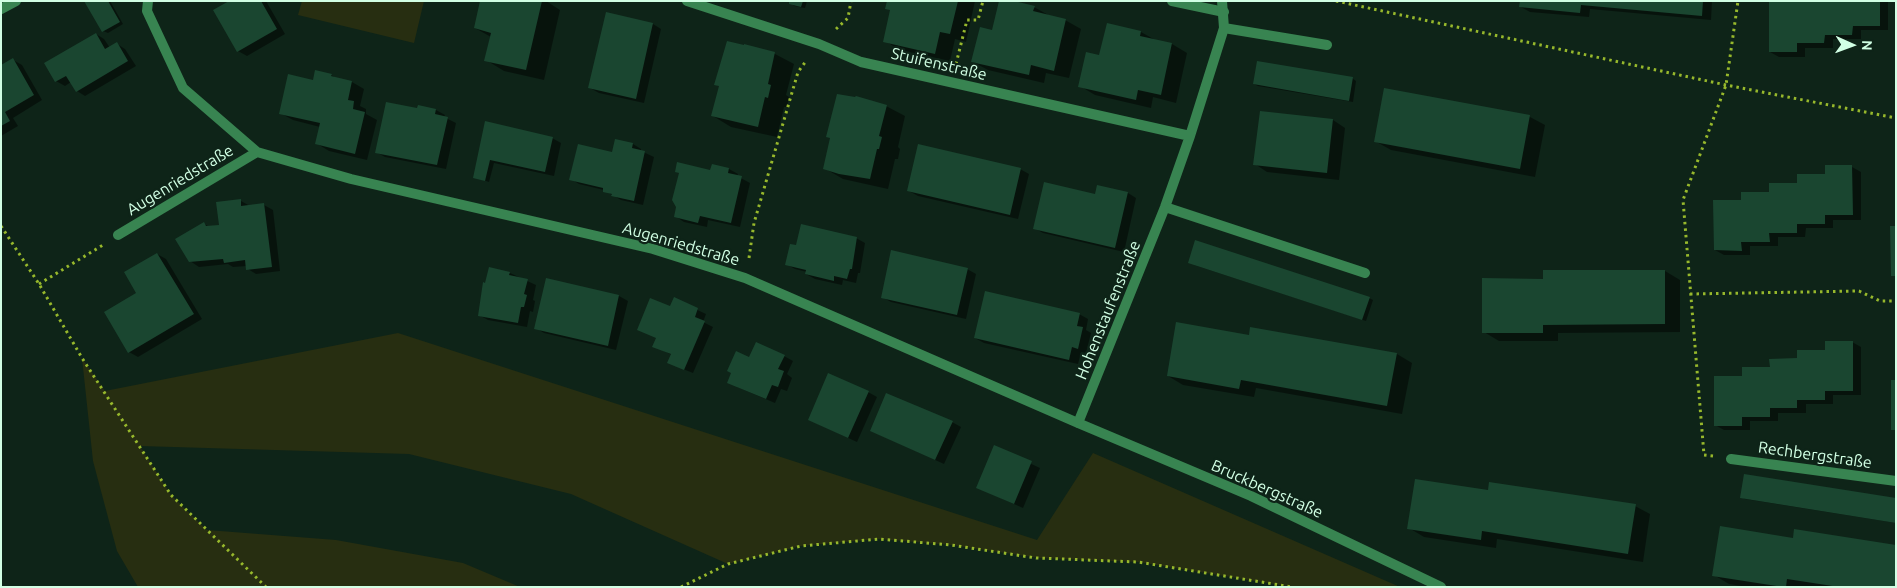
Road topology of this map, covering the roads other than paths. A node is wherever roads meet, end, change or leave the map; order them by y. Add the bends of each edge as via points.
1 (16, 1) edge
2 (148, 1) edge
3 (687, 1) edge
4 (1172, 1) edge
5 (1223, 7) edge
6 (1, 9) edge
7 (1224, 28) junction
8 (1327, 45) dead end
9 (1190, 136) junction
10 (257, 152) junction
11 (1165, 207) junction
12 (118, 235) road end
13 (1365, 273) dead end
14 (1078, 424) junction
15 (1730, 459) dead end
16 (1896, 481) edge
17 (1441, 587) edge

1 - 6 street
2 - 10 street, Augenriedstraße via 147,11 183,88
3 - 9 street, Stuifenstraße via 819,44 861,62
4 - 5 street
5 - 7 street, Hohenstaufenstraße
7 - 8 street
7 - 9 street, Hohenstaufenstraße
9 - 11 street, Hohenstaufenstraße
10 - 12 street, Augenriedstraße
10 - 14 street, Augenriedstraße via 351,179 653,249 745,278
11 - 13 street
11 - 14 street, Hohenstaufenstraße
14 - 17 street, Bruckbergstraße via 1251,496
15 - 16 street, Rechbergstraße

